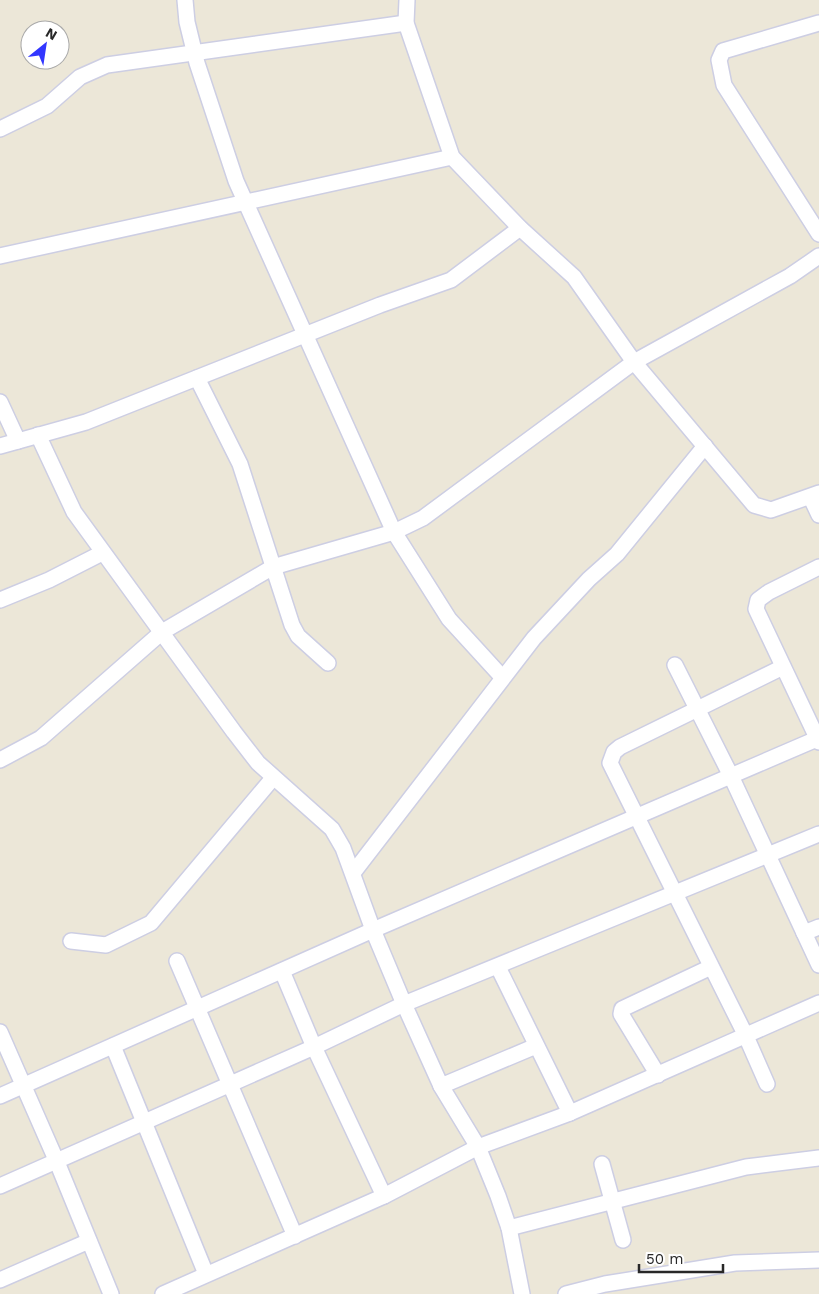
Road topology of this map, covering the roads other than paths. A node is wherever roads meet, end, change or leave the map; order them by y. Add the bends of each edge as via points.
1 (185, 0) edge
2 (407, 0) edge
3 (406, 23) junction
4 (819, 23) edge
5 (194, 52) junction
6 (0, 129) edge
7 (452, 158) junction
8 (246, 203) junction
9 (520, 228) junction
10 (819, 234) edge
11 (0, 256) edge
12 (819, 256) edge
13 (304, 336) junction
14 (634, 362) junction
15 (197, 378) junction
16 (0, 402) edge
17 (38, 435) junction
18 (18, 441) junction
19 (0, 446) edge
20 (705, 446) junction
21 (815, 495) edge
22 (819, 515) edge
23 (394, 532) junction
24 (102, 553) junction
25 (273, 567) junction
26 (819, 567) edge
27 (0, 600) edge
28 (162, 632) junction
29 (328, 663) dead end
30 (675, 665) dead end
31 (783, 667) junction
32 (502, 677) junction
33 (696, 708) junction
34 (818, 740) edge
35 (0, 760) edge
36 (731, 776) junction
37 (273, 778) junction
38 (637, 818) junction
39 (819, 834) edge
40 (768, 855) junction
41 (353, 873) junction
42 (675, 894) junction
43 (819, 926) edge
44 (373, 930) junction
45 (804, 933) junction
46 (71, 941) dead end
47 (177, 962) dead end
48 (819, 965) edge
49 (498, 967) junction
50 (712, 967) junction
51 (282, 971) junction
52 (819, 1003) edge
53 (404, 1004) junction
54 (197, 1009) junction
55 (0, 1032) edge
56 (745, 1034) junction
57 (113, 1046) junction
58 (536, 1046) junction
59 (314, 1047) junction
60 (658, 1075) junction
61 (767, 1084) dead end
62 (230, 1085) junction
63 (23, 1086) junction
64 (441, 1086) junction
65 (0, 1096) edge
66 (570, 1113) junction
67 (144, 1123) junction
68 (478, 1147) junction
69 (819, 1158) edge
70 (57, 1162) junction
71 (602, 1164) dead end
72 (0, 1186) edge
73 (384, 1196) junction
74 (612, 1202) junction
75 (509, 1228) junction
76 (294, 1236) junction
77 (624, 1240) dead end
78 (89, 1241) junction
79 (819, 1260) edge
80 (206, 1274) junction
81 (0, 1280) edge
82 (111, 1294) edge
83 (163, 1294) edge
84 (522, 1294) edge
85 (566, 1294) edge

1 - 5 street
2 - 3 street
3 - 5 street
3 - 7 street
4 - 10 street via 724,51 719,60 724,85
5 - 6 street via 122,61 93,70 46,106
5 - 8 street
7 - 8 street
7 - 9 street
8 - 11 street
8 - 13 street
9 - 13 street via 451,280
9 - 14 street via 574,277
12 - 14 street via 790,276
13 - 15 street
13 - 23 street
14 - 20 street
14 - 23 street via 423,518
15 - 17 street via 86,422
15 - 25 street via 240,464
16 - 18 street
17 - 18 street
17 - 24 street via 74,512
18 - 19 street
20 - 21 street via 754,504 771,510
20 - 32 street via 617,554 576,592
21 - 22 street
23 - 25 street
23 - 32 street via 449,619
24 - 27 street
24 - 28 street
25 - 28 street
25 - 29 street via 298,636
26 - 31 street via 758,600 756,609
28 - 35 street via 41,738
28 - 37 street via 234,732
30 - 33 street
31 - 33 street
31 - 34 street
32 - 41 street
33 - 36 street
33 - 38 street via 614,752 610,763
34 - 36 street
36 - 38 street
36 - 40 street
37 - 41 street via 332,829
37 - 46 street via 151,923 106,945
38 - 42 street
38 - 44 street
39 - 40 street
40 - 42 street
40 - 45 street
41 - 44 street
42 - 49 street
42 - 50 street
43 - 45 street
44 - 51 street
44 - 53 street
45 - 48 street
47 - 54 street
49 - 53 street
49 - 58 street
50 - 56 street
50 - 60 street via 622,1008 621,1014
51 - 54 street
51 - 59 street
52 - 56 street
53 - 59 street
53 - 64 street
54 - 57 street
54 - 62 street
55 - 63 street
56 - 60 street
56 - 61 street
57 - 63 street
57 - 67 street
58 - 64 street
58 - 66 street
59 - 62 street
59 - 73 street
60 - 66 street
62 - 67 street
62 - 76 street
63 - 65 street
63 - 70 street
64 - 68 street
66 - 68 street
67 - 70 street
67 - 80 street
68 - 73 street
68 - 75 street
69 - 74 street via 746,1166
70 - 72 street
70 - 78 street
71 - 74 street
73 - 76 street
74 - 75 street
74 - 77 street
75 - 84 street
76 - 80 street
78 - 81 street
78 - 82 street
79 - 85 street via 735,1263 605,1284
80 - 83 street

